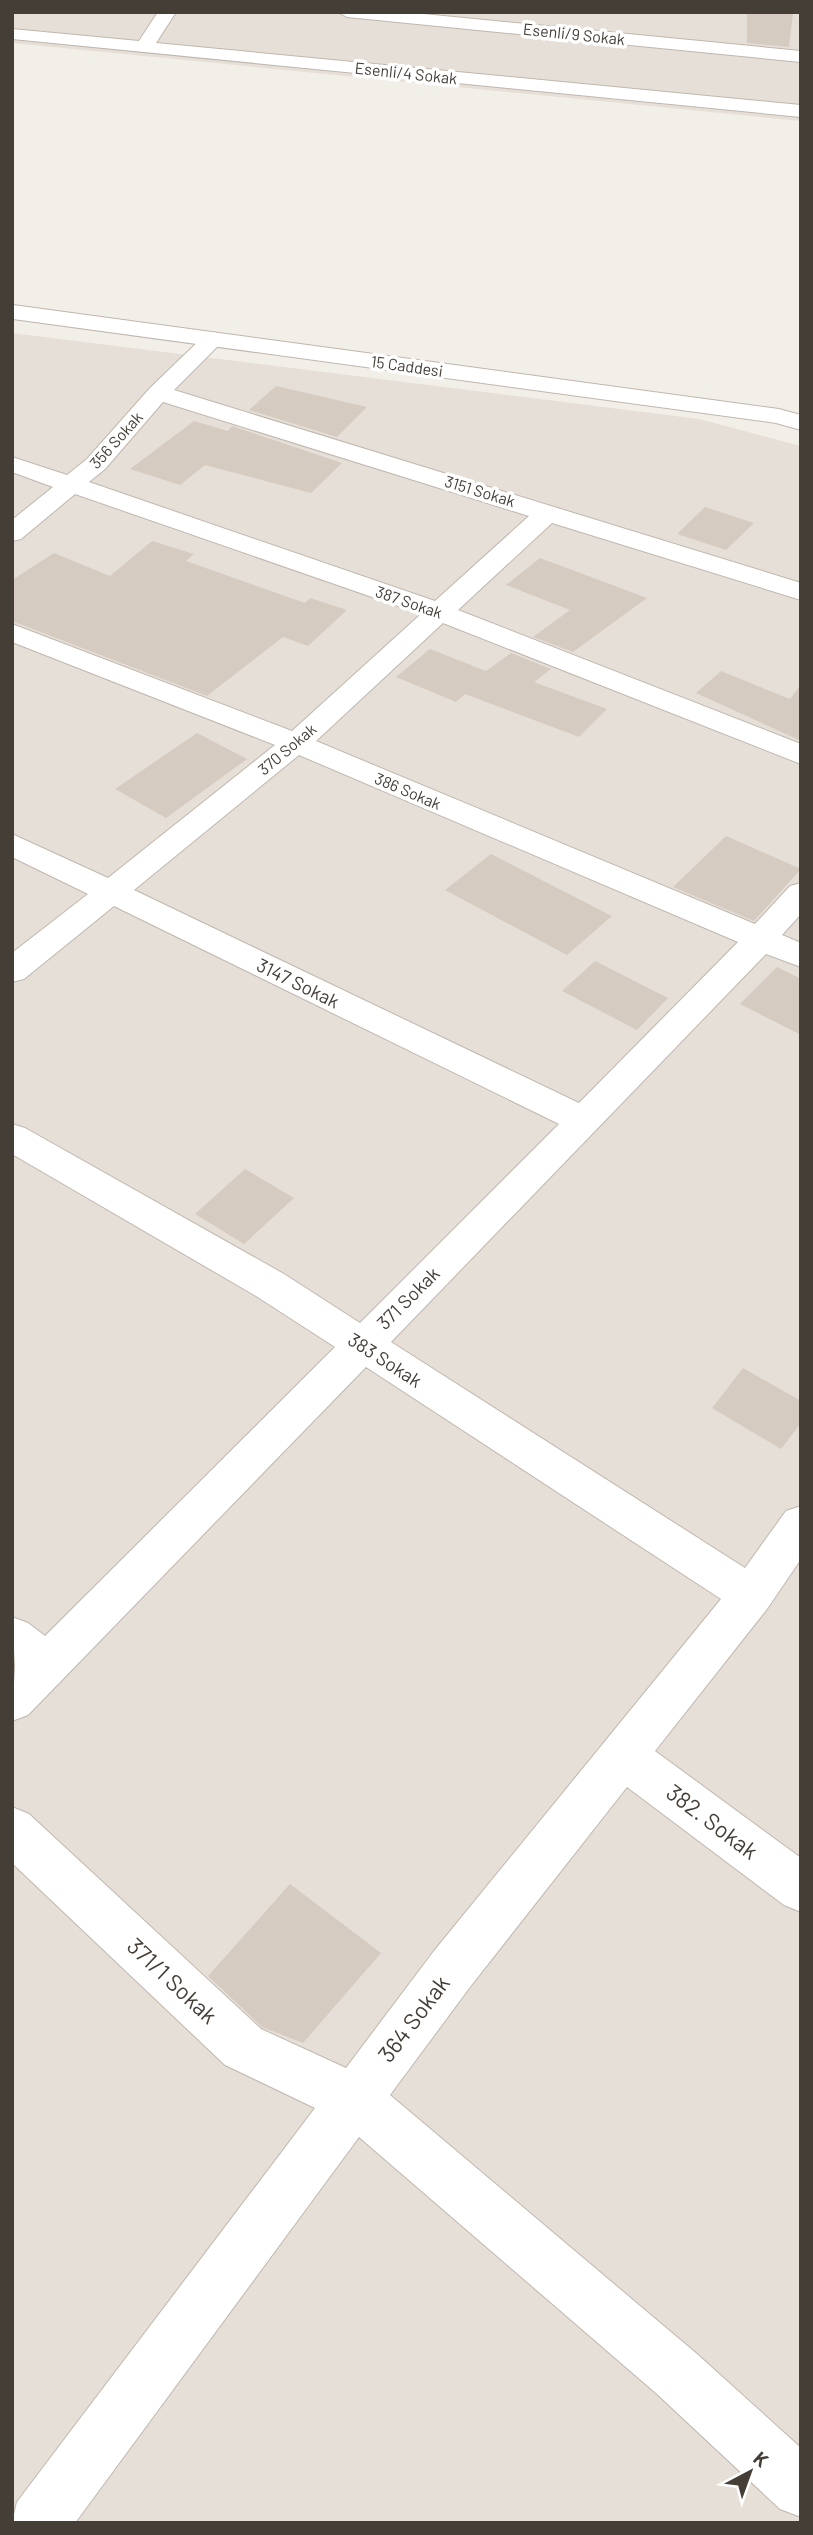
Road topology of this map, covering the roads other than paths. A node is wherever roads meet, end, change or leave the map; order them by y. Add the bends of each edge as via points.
1 (167, 12) edge
2 (347, 12) edge
3 (692, 23) dead end
4 (517, 28) edge
5 (12, 34) edge
6 (692, 46) junction
7 (144, 48) junction
8 (801, 57) edge
9 (801, 111) edge
10 (13, 312) edge
11 (214, 340) junction
12 (158, 393) junction
13 (801, 423) edge
14 (12, 464) edge
15 (71, 486) junction
16 (549, 512) junction
17 (12, 533) edge
18 (801, 592) edge
19 (440, 612) junction
20 (12, 632) edge
21 (296, 743) junction
22 (801, 755) edge
23 (12, 844) edge
24 (110, 892) junction
25 (801, 893) edge
26 (760, 940) junction
27 (801, 956) edge
28 (12, 971) edge
29 (584, 1121) junction
30 (12, 1137) edge
31 (361, 1345) junction
32 (801, 1524) edge
33 (751, 1595) junction
34 (12, 1637) edge
35 (47, 1665) junction
36 (12, 1700) edge
37 (622, 1755) junction
38 (12, 1830) edge
39 (801, 1888) edge
40 (354, 2099) junction
41 (801, 2488) edge
42 (38, 2523) edge

1 - 7 street
2 - 4 street, Esenli/9 Sokak
3 - 6 street
4 - 6 street, Esenli/9 Sokak
5 - 7 street, Esenli/4 Sokak
6 - 8 street, Esenli/9 Sokak
7 - 9 street, Esenli/4 Sokak via 510,77
10 - 11 street, 15 Caddesi
11 - 12 street, 356 Sokak
11 - 13 street, 15 Caddesi via 779,416
12 - 15 street, 356 Sokak
12 - 16 street, 3151 Sokak
14 - 15 street, 387 Sokak
15 - 17 street, 356 Sokak
15 - 19 street, 387 Sokak
16 - 18 street, 3151 Sokak
16 - 19 street, 370 Sokak
19 - 21 street, 370 Sokak
19 - 22 street, 387 Sokak
20 - 21 street, 386 Sokak
21 - 24 street, 370 Sokak
21 - 26 street, 386 Sokak
23 - 24 street, 3147 Sokak
24 - 28 street, 370 Sokak
24 - 29 street, 3147 Sokak
25 - 26 street, 371 Sokak
26 - 27 street, 386 Sokak
26 - 29 street, 371 Sokak
29 - 31 street, 371 Sokak
30 - 31 street, 383 Sokak via 270,1284
31 - 33 street, 383 Sokak
31 - 35 street, 371 Sokak
32 - 33 street, 364 Sokak
33 - 37 street, 364 Sokak
34 - 35 street
35 - 36 street, 371 Sokak
37 - 39 street, 382. Sokak
37 - 40 street, 364 Sokak
38 - 40 street, 371/1 Sokak via 243,2047
40 - 41 street, 371/1 Sokak via 677,2374
40 - 42 street, 364 Sokak

